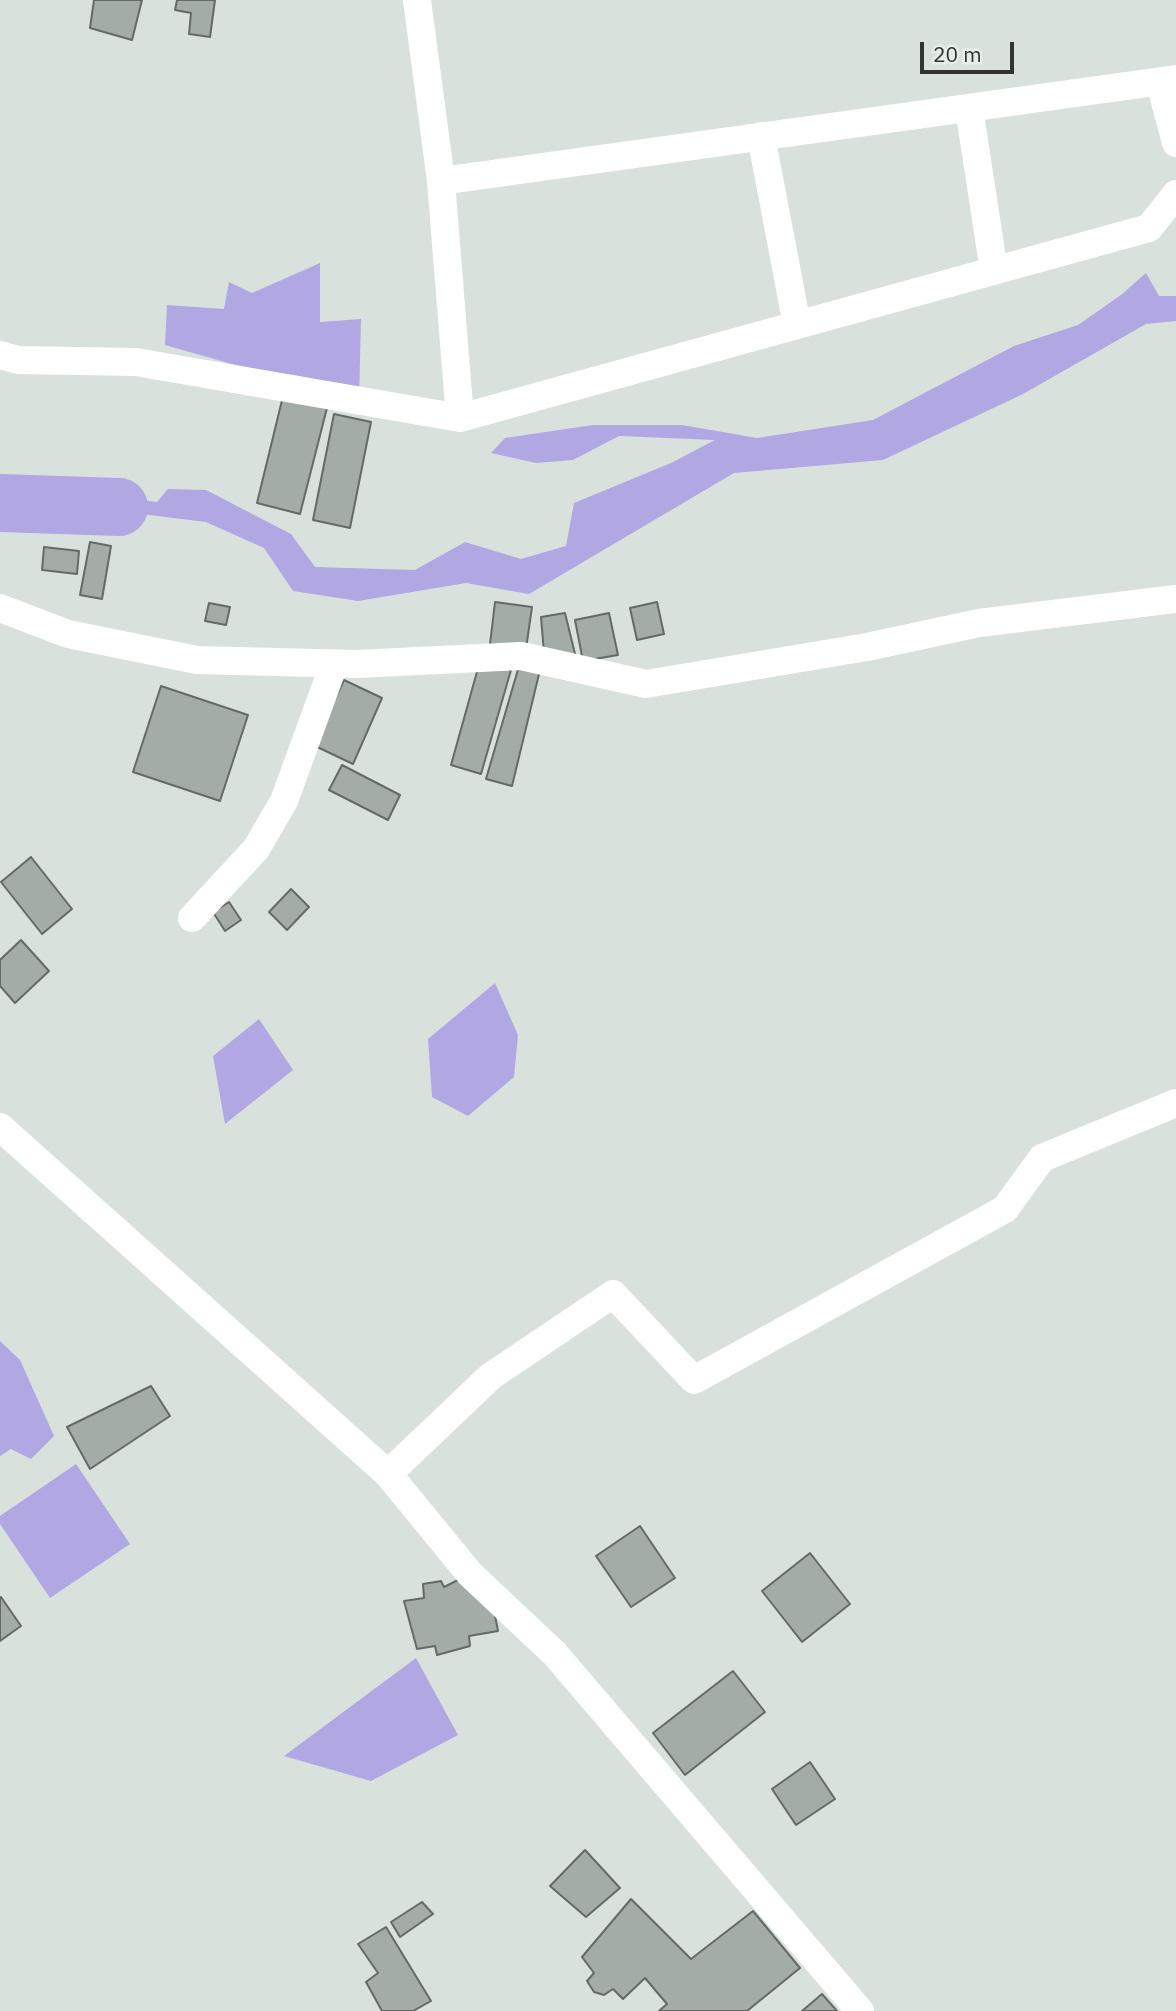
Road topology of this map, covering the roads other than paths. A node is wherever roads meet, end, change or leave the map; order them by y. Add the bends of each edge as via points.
1 (417, 0) edge
2 (1168, 80) edge
3 (970, 108) junction
4 (761, 136) junction
5 (1176, 143) edge
6 (441, 181) junction
7 (1176, 194) edge
8 (994, 271) junction
9 (797, 325) junction
10 (0, 355) edge
11 (460, 418) junction
12 (1176, 599) edge
13 (0, 608) edge
14 (334, 664) junction
15 (192, 918) dead end
16 (1176, 1102) edge
17 (0, 1127) edge
18 (388, 1474) junction
19 (860, 2011) edge

1 - 6 street
2 - 3 street
2 - 5 street
3 - 4 street
3 - 8 street
4 - 6 street
4 - 9 street
6 - 11 street
7 - 8 street via 1149,228
8 - 9 street
9 - 11 street
10 - 11 street via 18,360 136,362
12 - 14 street via 979,623 646,684 521,656
13 - 14 street via 68,634 197,660
14 - 15 street via 284,801 256,849
16 - 18 street via 1042,1158 1005,1209 694,1380 613,1294 491,1376
17 - 18 street
18 - 19 street via 470,1574 555,1654

